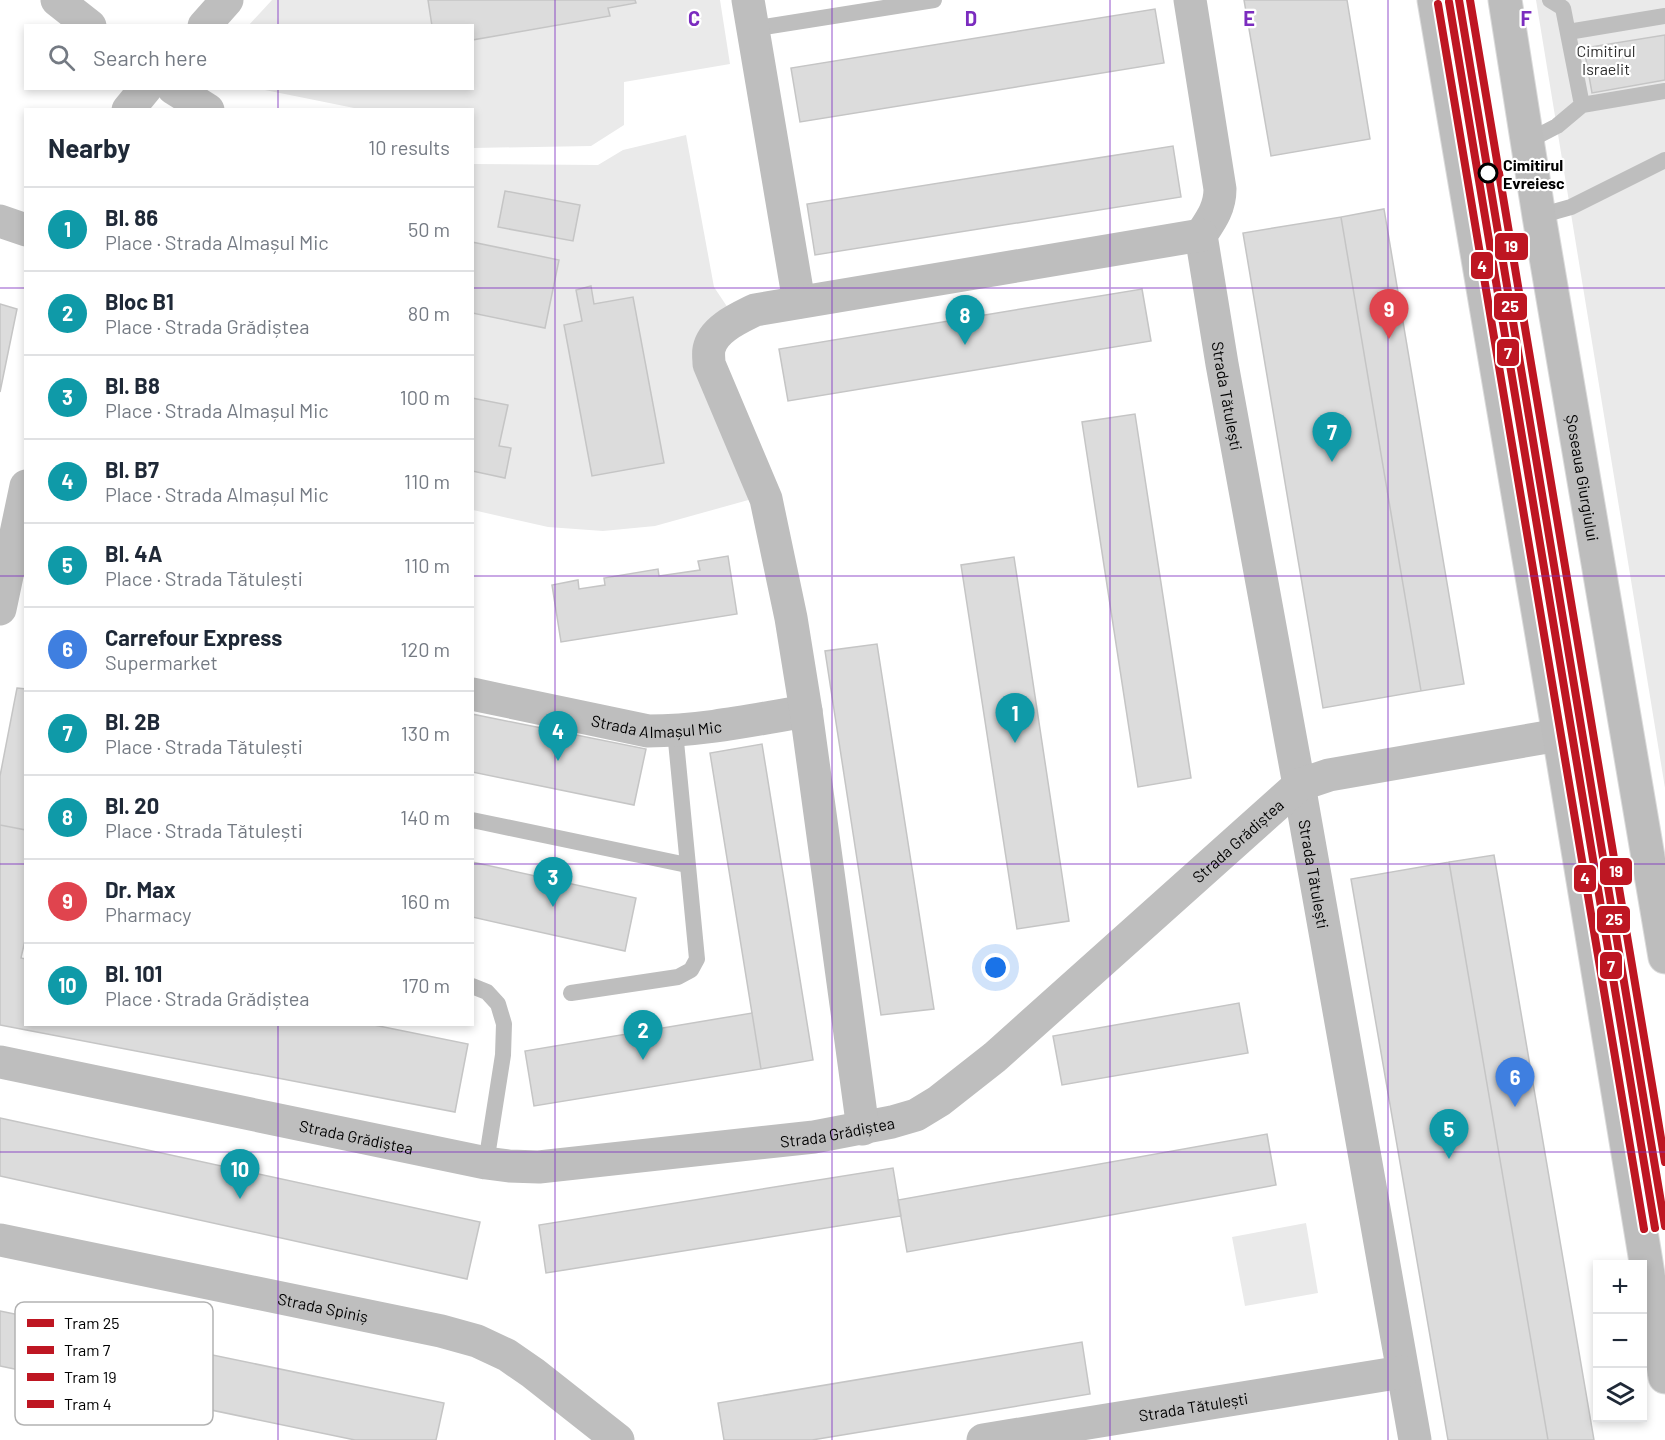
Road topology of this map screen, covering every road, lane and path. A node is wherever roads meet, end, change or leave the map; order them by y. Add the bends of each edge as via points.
1 (57, 0) edge
2 (228, 0) edge
3 (934, 0) edge
4 (1190, 0) edge
5 (1434, 0) edge
6 (1505, 0) edge
7 (1550, 0) edge
8 (750, 14) edge
9 (1665, 16) edge
10 (87, 24) edge
11 (206, 24) edge
12 (1568, 32) junction
13 (144, 90) edge
14 (176, 90) edge
15 (1665, 91) edge
16 (1582, 105) junction
17 (130, 108) edge
18 (205, 108) edge
19 (1528, 141) junction
20 (1665, 160) edge
21 (1539, 216) junction
22 (0, 221) edge
23 (24, 229) edge
24 (1201, 235) junction
25 (798, 302) junction
26 (24, 498) edge
27 (7, 602) edge
28 (474, 694) edge
29 (806, 711) junction
30 (675, 731) junction
31 (1559, 735) junction
32 (1299, 785) junction
33 (474, 820) edge
34 (687, 865) junction
35 (1665, 957) edge
36 (474, 988) edge
37 (571, 993) dead end
38 (0, 1062) edge
39 (863, 1129) junction
40 (486, 1163) junction
41 (0, 1239) edge
42 (1402, 1372) junction
43 (1665, 1377) edge
44 (598, 1434) edge
45 (983, 1440) edge
46 (1415, 1440) edge

1 - 10 street
2 - 11 street
3 - 8 lane
4 - 24 street via 1220,189 1216,212
5 - 31 main road
6 - 19 main road, Șoseaua Giurgiului
7 - 12 lane via 1563,8
8 - 25 street
9 - 12 lane
12 - 16 lane
13 - 17 street
14 - 18 street
15 - 16 lane
16 - 19 lane via 1557,126
19 - 21 main road, Șoseaua Giurgiului
20 - 21 lane via 1571,207
21 - 35 main road, Șoseaua Giurgiului
22 - 23 street
24 - 25 street
24 - 32 street, Strada Tătulești
25 - 29 street via 755,310 724,328 709,350 709,364 766,499
26 - 27 street
28 - 30 street, Strada Almașul Mic via 648,731
29 - 30 street, Strada Almașul Mic
29 - 39 street
30 - 34 lane
31 - 32 street, Strada Grădiștea via 1329,775
31 - 43 main road
32 - 39 street, Strada Grădiștea via 996,1057 916,1114
32 - 42 street, Strada Tătulești
33 - 34 lane
34 - 37 lane via 698,959 691,970 678,977
36 - 40 lane via 487,992 498,1004 504,1024
38 - 40 street, Strada Grădiștea
39 - 40 street, Strada Grădiștea via 539,1167
41 - 44 street, Strada Spiniș via 477,1341 533,1372
42 - 45 street, Strada Tătulești
42 - 46 street, Strada Tătulești

